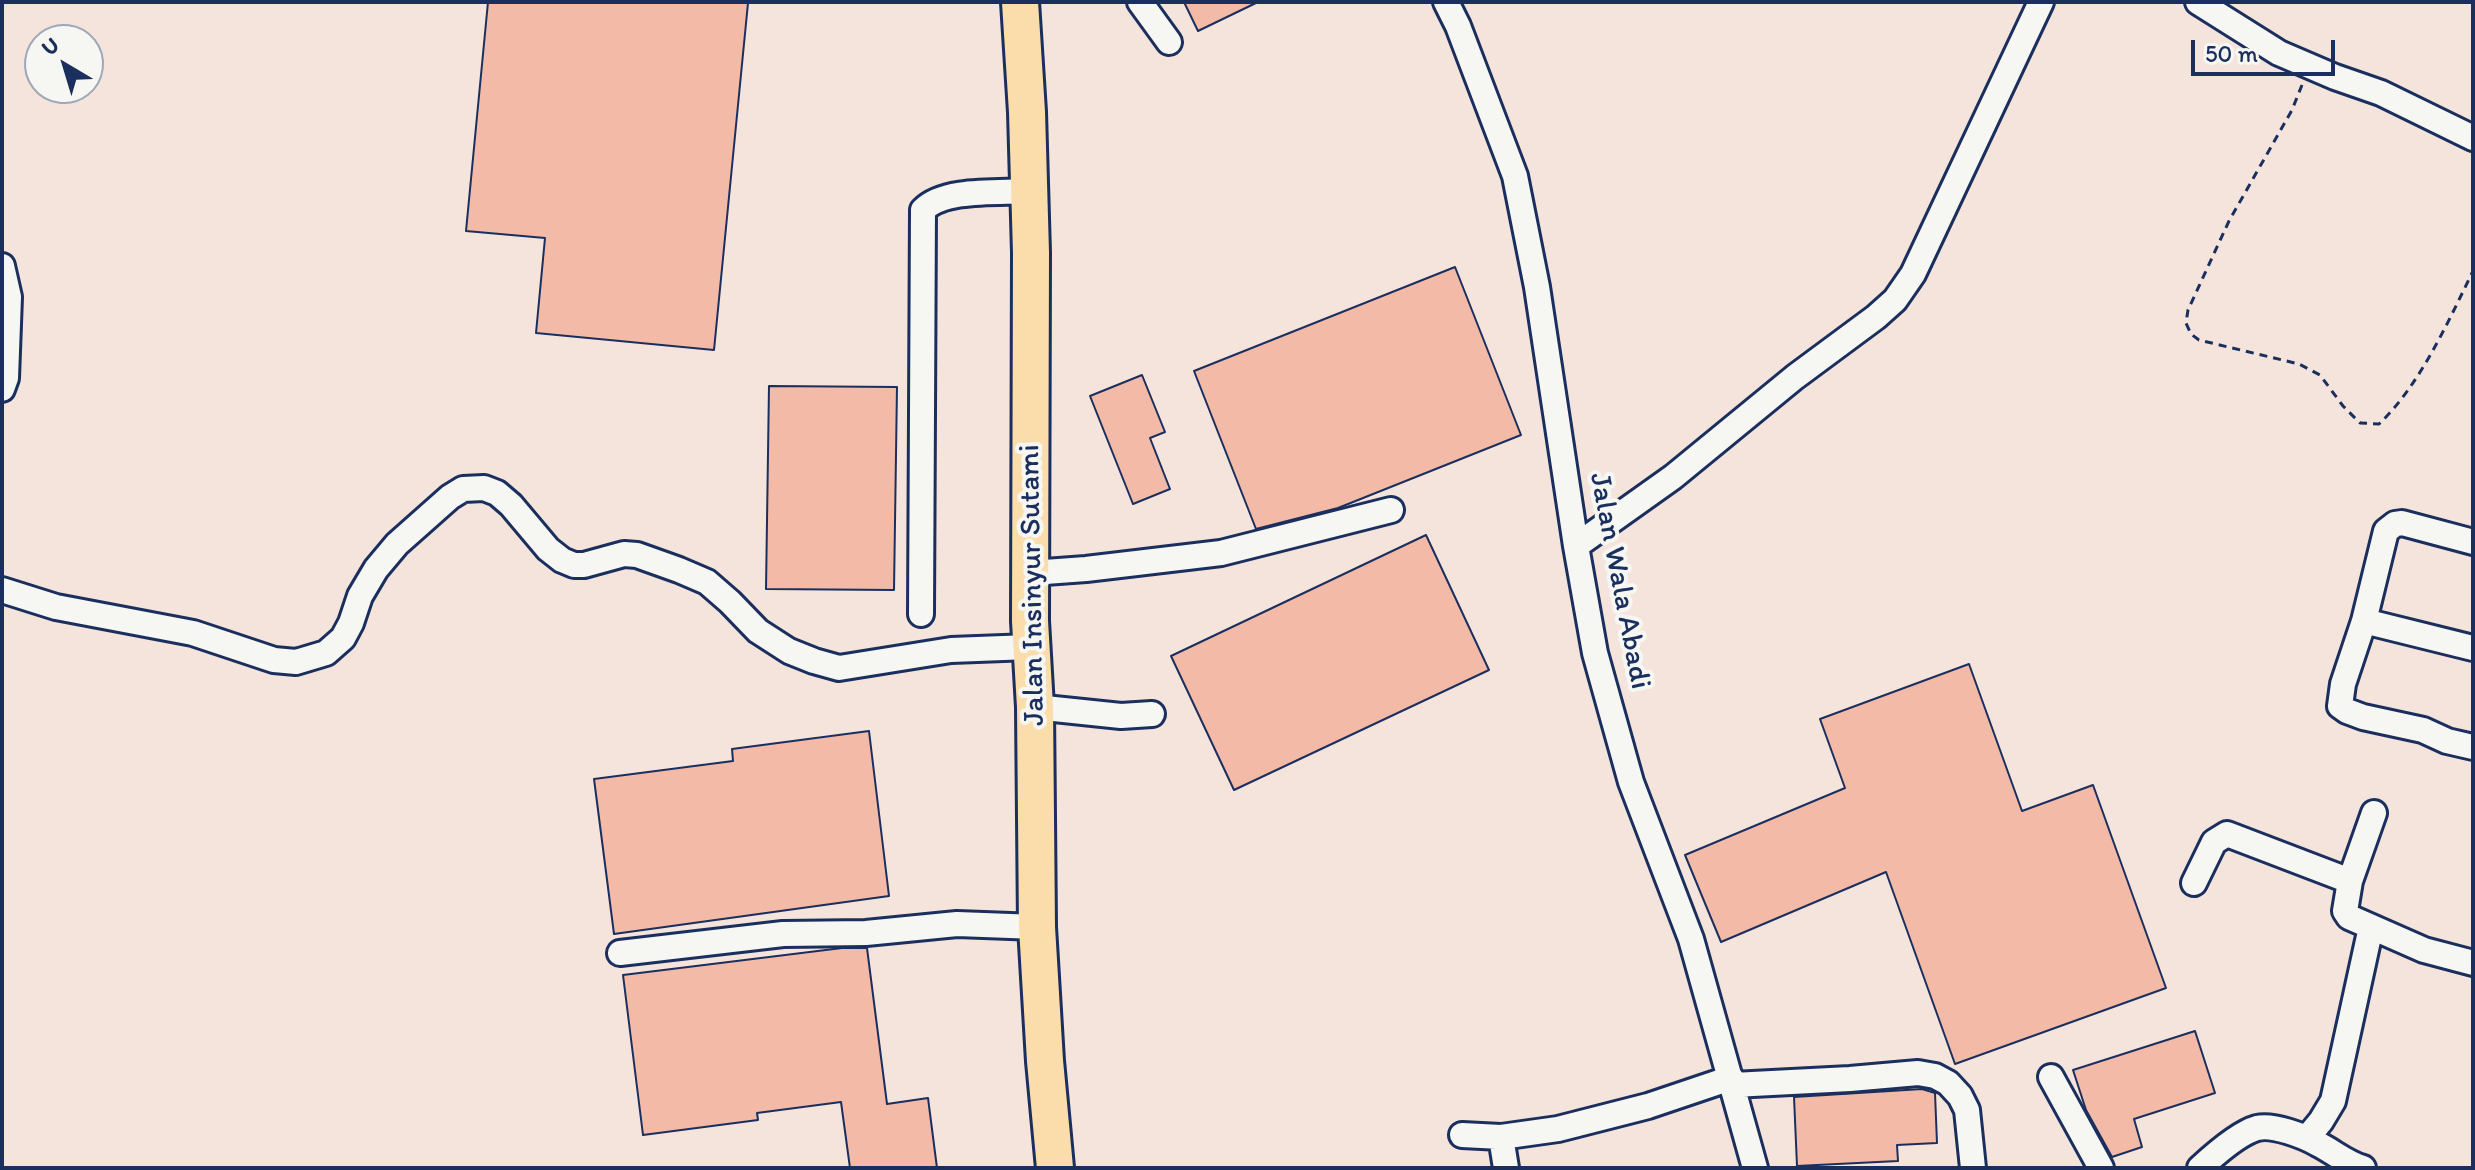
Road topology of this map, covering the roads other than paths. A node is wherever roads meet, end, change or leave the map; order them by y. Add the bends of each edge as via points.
1 (1020, 2) edge
2 (1140, 2) edge
3 (1446, 2) edge
4 (2041, 2) edge
5 (2198, 2) edge
6 (1169, 42) dead end
7 (2473, 138) edge
8 (1029, 191) junction
9 (2, 266) edge
10 (3, 381) edge
11 (1391, 510) dead end
12 (2473, 542) edge
13 (1576, 546) junction
14 (1031, 573) junction
15 (2, 590) edge
16 (921, 614) dead end
17 (2364, 621) junction
18 (1030, 647) junction
19 (2473, 648) edge
20 (1035, 707) junction
21 (1152, 714) dead end
22 (2473, 747) edge
23 (2374, 813) dead end
24 (2350, 881) junction
25 (2194, 883) dead end
26 (1037, 927) junction
27 (2371, 927) junction
28 (620, 953) dead end
29 (2473, 963) edge
30 (2051, 1077) dead end
31 (1732, 1082) junction
32 (1462, 1135) dead end
33 (1501, 1137) junction
34 (2307, 1138) junction
35 (1055, 1168) edge
36 (1506, 1168) edge
37 (1755, 1168) edge
38 (1973, 1168) edge
39 (2101, 1168) edge
40 (2200, 1168) edge
41 (2363, 1168) edge

1 - 8 highway, Jalan Insinyur Sutami
2 - 6 street
3 - 13 street, Jalan Wala Abadi via 1515,176
4 - 13 street via 1913,274 1895,300 1673,477
5 - 7 street via 2279,53 2381,93
8 - 14 highway, Jalan Insinyur Sutami
8 - 16 street via 947,195 923,210
9 - 10 street via 9,297
11 - 14 street via 1221,553
12 - 17 street via 2402,523 2390,526 2382,540
13 - 31 street, Jalan Wala Abadi via 1595,653 1631,782 1691,939
14 - 18 highway, Jalan Insinyur Sutami
15 - 18 street via 296,662 326,653 343,638 360,596 397,544 450,497 463,489 484,488 511,505 562,560 584,565 637,555 679,570 707,582 758,631 814,661 839,668 951,650
17 - 19 street
17 - 22 street via 2340,706
18 - 20 highway, Jalan Insinyur Sutami
20 - 21 street
20 - 26 highway, Jalan Insinyur Sutami
23 - 24 street
24 - 25 street via 2227,834 2214,842
24 - 27 street via 2345,911
26 - 28 street via 957,924 783,934
26 - 35 highway, Jalan Insinyur Sutami
27 - 29 street via 2424,950
27 - 34 street via 2333,1101
30 - 39 street
31 - 33 street via 1558,1129
31 - 37 street, Jalan Wala Abadi
31 - 38 street via 1935,1076 1954,1090 1967,1110
32 - 33 street
33 - 36 street
34 - 40 street via 2258,1128 2221,1148
34 - 41 street

